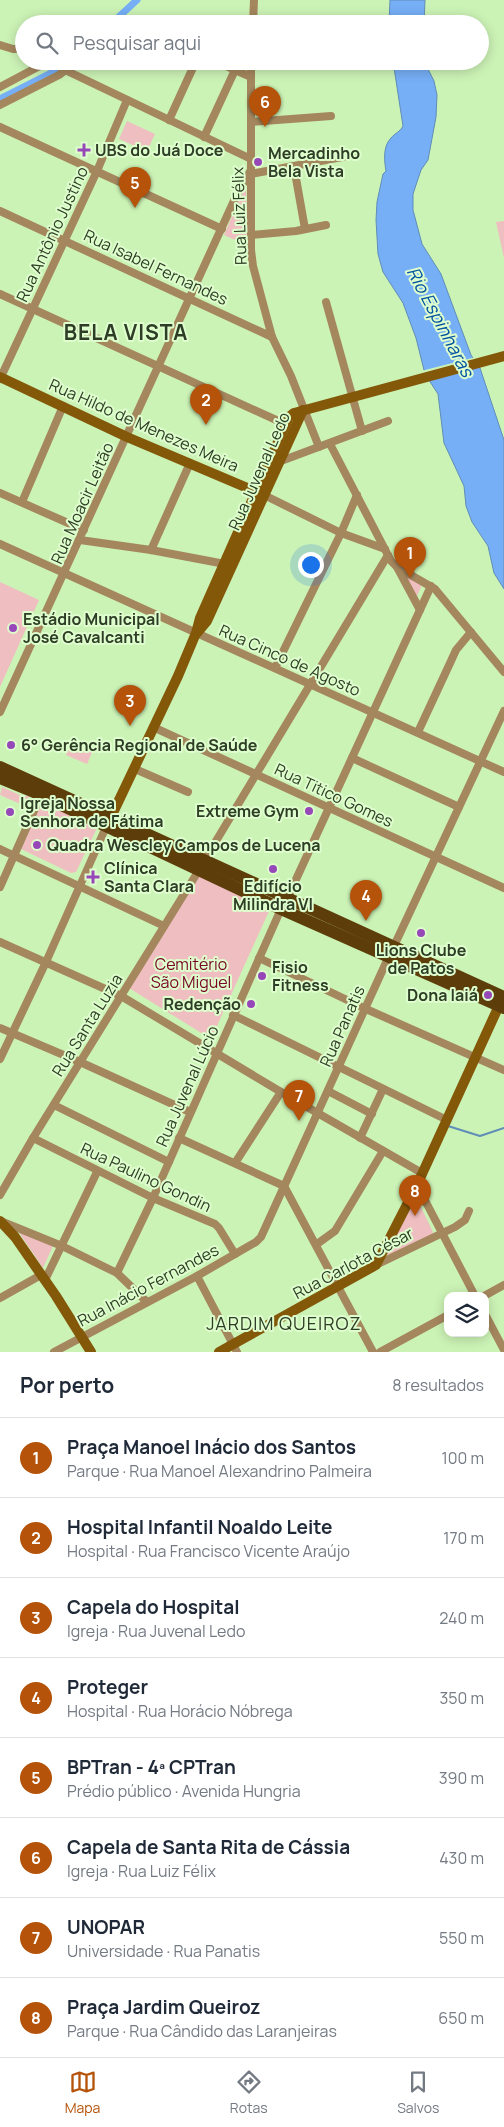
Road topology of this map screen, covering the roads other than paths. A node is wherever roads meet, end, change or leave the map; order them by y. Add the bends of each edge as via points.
1 (254, 0) edge
2 (253, 15) edge
3 (0, 45) edge
4 (15, 49) edge
5 (32, 70) edge
6 (58, 70) edge
7 (69, 70) edge
8 (192, 70) edge
9 (235, 70) joint
10 (251, 70) edge
11 (251, 77) junction
12 (0, 87) edge
13 (127, 100) junction
14 (0, 105) edge
15 (331, 116) dead end
16 (169, 120) junction
17 (252, 122) junction
18 (0, 127) edge
19 (204, 137) junction
20 (353, 156) dead end
21 (251, 159) junction
22 (294, 167) junction
23 (97, 171) junction
24 (251, 172) junction
25 (0, 211) edge
26 (326, 225) dead end
27 (305, 229) junction
28 (222, 230) junction
29 (251, 235) junction
30 (65, 240) junction
31 (0, 294) edge
32 (191, 298) junction
33 (326, 302) dead end
34 (32, 308) junction
35 (272, 337) junction
36 (504, 356) edge
37 (159, 365) junction
38 (0, 378) edge
39 (351, 396) junction
40 (63, 406) junction
41 (303, 410) junction
42 (388, 421) dead end
43 (286, 424) junction
44 (362, 431) junction
45 (127, 437) junction
46 (330, 444) junction
47 (319, 447) junction
48 (280, 461) junction
49 (190, 463) junction
50 (0, 493) edge
51 (260, 494) junction
52 (357, 495) junction
53 (22, 502) junction
54 (84, 530) junction
55 (341, 533) junction
56 (80, 540) junction
57 (0, 544) edge
58 (152, 550) junction
59 (386, 552) junction
60 (225, 564) junction
61 (397, 567) junction
62 (65, 574) junction
63 (431, 586) junction
64 (420, 610) junction
65 (472, 632) junction
66 (196, 633) junction
67 (275, 668) junction
68 (504, 672) edge
69 (311, 685) junction
70 (504, 711) edge
71 (0, 712) edge
72 (373, 712) junction
73 (153, 727) junction
74 (418, 732) junction
75 (352, 758) junction
76 (481, 761) junction
77 (0, 767) edge
78 (135, 769) junction
79 (504, 772) edge
80 (255, 774) junction
81 (0, 778) edge
82 (188, 792) dead end
83 (41, 795) junction
84 (459, 807) junction
85 (330, 808) junction
86 (109, 819) junction
87 (0, 849) edge
88 (14, 856) junction
89 (436, 857) junction
90 (202, 866) junction
91 (80, 886) junction
92 (0, 887) edge
93 (504, 888) edge
94 (284, 904) junction
95 (164, 926) junction
96 (0, 942) edge
97 (392, 951) junction
98 (259, 958) junction
99 (46, 962) junction
100 (121, 996) junction
101 (503, 1000) edge
102 (366, 1009) junction
103 (233, 1015) junction
104 (0, 1028) edge
105 (13, 1033) junction
106 (217, 1053) junction
107 (477, 1058) junction
108 (0, 1059) edge
109 (80, 1062) junction
110 (339, 1067) junction
111 (504, 1070) edge
112 (383, 1089) junction
113 (328, 1091) junction
114 (281, 1092) junction
115 (54, 1105) junction
116 (190, 1112) junction
117 (317, 1112) junction
118 (372, 1114) junction
119 (448, 1120) junction
120 (33, 1138) junction
121 (179, 1138) junction
122 (360, 1138) junction
123 (383, 1151) junction
124 (169, 1162) junction
125 (235, 1163) junction
126 (97, 1172) junction
127 (422, 1173) junction
128 (417, 1184) junction
129 (284, 1186) junction
130 (0, 1195) edge
131 (153, 1198) junction
132 (470, 1211) dead end
133 (2, 1222) edge
134 (442, 1232) junction
135 (256, 1242) joint
136 (317, 1244) junction
137 (62, 1246) junction
138 (236, 1254) junction
139 (376, 1265) junction
140 (117, 1273) junction
141 (197, 1276) junction
142 (43, 1278) junction
143 (504, 1285) edge
144 (338, 1288) junction
145 (474, 1292) edge
146 (489, 1293) edge
147 (0, 1298) edge
148 (147, 1302) junction
149 (444, 1317) edge
150 (489, 1322) edge
151 (83, 1336) junction
152 (235, 1348) edge
153 (504, 1350) edge
154 (54, 1352) edge
155 (91, 1352) edge
156 (219, 1352) edge
157 (373, 1352) edge
158 (380, 1352) edge

1 - 2 street
3 - 4 street
5 - 12 street
6 - 14 street via 48,81
7 - 13 street
8 - 16 street
9 - 11 street
9 - 19 street
10 - 11 street, Rua Luiz Félix
11 - 17 street, Rua Luiz Félix
13 - 16 street
13 - 23 street, Rua Antônio Justino
15 - 17 street
16 - 19 street
17 - 21 street, Rua Luiz Félix
18 - 23 street
19 - 21 street
20 - 22 street
21 - 24 street, Rua Luiz Félix
22 - 24 street
22 - 27 street
23 - 28 street
23 - 30 street, Rua Antônio Justino
24 - 28 street, Rua Moacir Leitão
24 - 29 street, Rua Luiz Félix
25 - 30 street, Rua Isabel Fernandes
26 - 27 street
27 - 29 street
28 - 32 street, Rua Moacir Leitão
29 - 35 street, Rua Luiz Félix via 253,266
30 - 32 street, Rua Isabel Fernandes
30 - 34 street, Rua Antônio Justino
31 - 34 street
32 - 35 street, Rua Isabel Fernandes
32 - 37 street, Rua Moacir Leitão
33 - 39 street
34 - 37 street
34 - 38 street, Rua Antônio Justino
35 - 41 street, Rua Luiz Félix
36 - 39 main road
37 - 43 street
37 - 45 street, Rua Moacir Leitão
38 - 40 main road, Rua Hildo de Menezes Meira
39 - 41 main road
39 - 44 street
40 - 45 main road, Rua Hildo de Menezes Meira
40 - 53 street
41 - 43 main road, Rua Juvenal Ledo via 294,413
41 - 47 street, Rua Luiz Félix
41 - 48 main road, Rua Juvenal Ledo
42 - 44 street
43 - 51 main road, Rua Juvenal Ledo
44 - 46 street
45 - 49 main road, Rua Hildo de Menezes Meira
45 - 54 street, Rua Moacir Leitão
46 - 47 street
46 - 52 street
47 - 48 street
48 - 51 main road, Rua Juvenal Ledo
49 - 51 main road, Rua Hildo de Menezes Meira
49 - 58 street
50 - 53 street
51 - 55 street, Rua Hildo de Menezes Meira
51 - 60 main road, Rua Juvenal Ledo
51 - 66 main road, Rua Juvenal Ledo via 208,621
52 - 55 street
52 - 59 street
53 - 54 street
54 - 56 street, Rua Moacir Leitão
55 - 59 street, Rua Hildo de Menezes Meira
55 - 67 street
56 - 58 street
56 - 62 street, Rua Moacir Leitão
57 - 62 street, Rua Cinco de Agosto
58 - 60 street
59 - 61 street
59 - 69 street, Rua Santa Luzia
60 - 66 main road, Rua Juvenal Ledo
61 - 63 street
61 - 64 street
62 - 66 street, Rua Cinco de Agosto
62 - 71 street, Rua Moacir Leitão
63 - 64 street, Rua Juvenal Lúcio
63 - 65 street
64 - 72 street, Rua Juvenal Lúcio
65 - 68 street
65 - 74 street via 456,650
66 - 67 street, Rua Cinco de Agosto
66 - 73 main road, Rua Juvenal Ledo
67 - 69 street, Rua Cinco de Agosto
69 - 72 street, Rua Cinco de Agosto
69 - 80 street, Rua Santa Luzia
70 - 76 street, Rua Panatis
72 - 74 street, Rua Cinco de Agosto
72 - 75 street, Rua Juvenal Lúcio
73 - 78 main road, Rua Juvenal Ledo
73 - 80 street, Rua Titico Gomes
74 - 76 street, Rua Cinco de Agosto
75 - 84 street
75 - 85 street, Rua Juvenal Lúcio
76 - 79 street, Rua Cinco de Agosto
76 - 84 street, Rua Panatis
77 - 86 main road
78 - 82 street
78 - 86 main road, Rua Juvenal Ledo
80 - 85 street, Rua Titico Gomes
80 - 90 street, Rua Santa Luzia
81 - 83 main road
83 - 86 main road
83 - 88 street
84 - 89 street, Rua Panatis
85 - 89 street, Rua Titico Gomes
85 - 94 street, Rua Juvenal Lúcio
86 - 90 main road
86 - 91 street
87 - 88 street
88 - 91 street
88 - 92 street
89 - 93 street, Rua Titico Gomes
89 - 97 street, Rua Panatis
90 - 94 main road
90 - 95 street, Rua Santa Luzia
91 - 95 street
91 - 99 street
94 - 97 main road
94 - 98 street, Rua Juvenal Lúcio
95 - 100 street, Rua Santa Luzia
96 - 99 street
97 - 101 main road
97 - 102 street, Rua Panatis
98 - 102 street
98 - 103 street, Rua Juvenal Lúcio
99 - 100 street
99 - 105 street
100 - 106 street
100 - 109 street, Rua Santa Luzia
101 - 107 main road
102 - 107 street
102 - 110 street, Rua Panatis
103 - 106 street, Rua Juvenal Lúcio
103 - 110 street
104 - 105 street
105 - 108 street
105 - 109 street
106 - 114 street
106 - 116 street, Rua Juvenal Lúcio
107 - 111 street
107 - 119 main road
109 - 115 street, Rua Santa Luzia
109 - 116 street
110 - 112 street
110 - 113 street, Rua Panatis
112 - 118 street
112 - 119 street
113 - 117 street, Rua Panatis
113 - 118 street
114 - 117 street
114 - 125 street
115 - 120 street, Rua Santa Luzia
115 - 124 street
116 - 121 street, Rua Juvenal Lúcio
117 - 122 street
117 - 129 street, Rua Panatis
118 - 122 street
119 - 127 main road
120 - 126 street, Rua Paulino Gondin
120 - 130 street, Rua Santa Luzia
121 - 124 street, Rua Juvenal Lúcio
121 - 125 street
122 - 123 street
123 - 127 street
123 - 136 street via 335,1231
124 - 131 street, Rua Juvenal Lúcio
125 - 129 street
126 - 131 street, Rua Paulino Gondin
126 - 137 street
127 - 128 main road
128 - 134 street
128 - 139 main road
129 - 135 street, Rua Panatis via 265,1231
129 - 136 street
131 - 138 street, Rua Paulino Gondin via 217,1226
131 - 140 street, Rua Juvenal Lúcio
132 - 134 street, Rua Carlota César via 462,1223
133 - 137 street
133 - 142 main road
134 - 139 street, Rua Carlota César
134 - 145 street
135 - 138 street, Rua Inácio Fernandes
136 - 144 street
137 - 140 street
137 - 142 street
138 - 141 street, Rua Inácio Fernandes
139 - 144 main road, Rua Carlota César
140 - 148 street
141 - 148 street, Rua Inácio Fernandes
141 - 152 street
142 - 147 street
142 - 151 main road
143 - 146 street
144 - 152 main road, Rua Carlota César
144 - 157 street
148 - 151 street, Rua Inácio Fernandes
149 - 158 street
150 - 153 street
151 - 154 street, Rua Inácio Fernandes
151 - 155 main road
152 - 156 main road, Rua Carlota César

